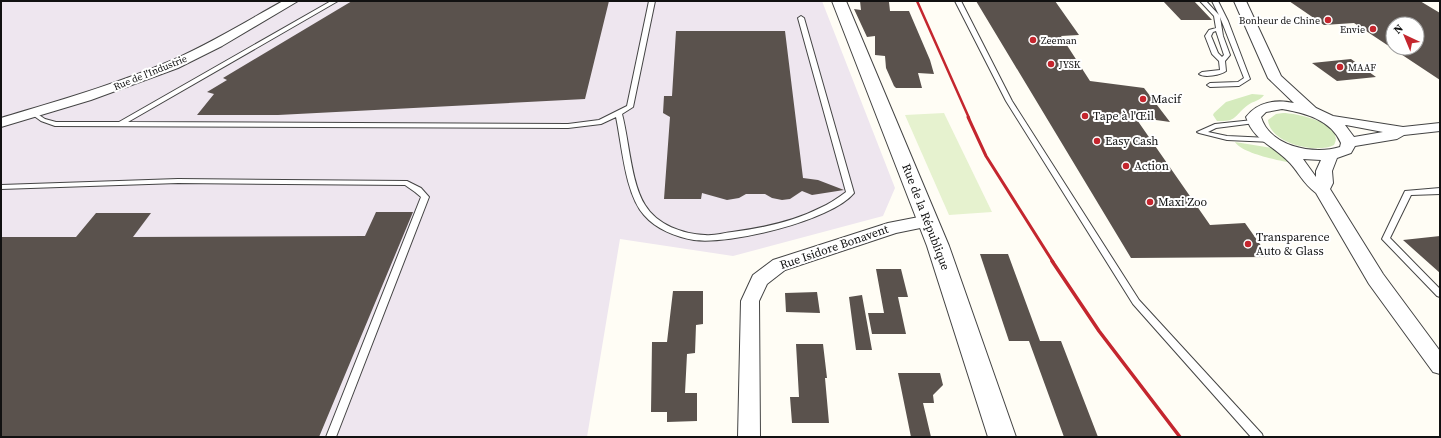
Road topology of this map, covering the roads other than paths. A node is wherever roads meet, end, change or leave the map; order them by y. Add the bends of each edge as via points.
1 (292, 1) edge
2 (335, 1) edge
3 (652, 1) edge
4 (839, 1) edge
5 (958, 1) edge
6 (1203, 1) edge
7 (1215, 1) edge
8 (1240, 1) edge
9 (801, 18) dead end
10 (1218, 29) junction
11 (1222, 61) junction
12 (1202, 74) dead end
13 (1210, 85) dead end
14 (1272, 92) junction
15 (1314, 112) junction
16 (33, 113) junction
17 (619, 114) junction
18 (1330, 120) junction
19 (1253, 122) junction
20 (1, 123) edge
21 (121, 123) junction
22 (1440, 127) edge
23 (1402, 131) junction
24 (1275, 143) junction
25 (1349, 143) junction
26 (1330, 157) junction
27 (1, 187) edge
28 (1322, 189) junction
29 (1440, 191) edge
30 (929, 221) junction
31 (1440, 294) edge
32 (1440, 366) edge
33 (330, 437) edge
34 (749, 437) edge
35 (1002, 437) edge
36 (1258, 437) edge

1 - 16 street, Rue de l'Industrie via 173,65 86,97
2 - 21 lane
3 - 17 lane via 630,107
4 - 30 street, Rue de la République
5 - 36 lane via 1009,101 1136,302
6 - 10 lane via 1217,16
7 - 13 lane via 1247,79 1239,84
8 - 14 street
9 - 17 lane via 850,193 819,213 761,231 704,238 674,232 656,222 641,206 634,186
10 - 11 lane via 1227,55
10 - 11 lane via 1211,31 1208,36 1215,54
11 - 12 lane via 1223,71
14 - 15 street via 1293,107
14 - 15 street via 1283,84 1293,96
14 - 19 street via 1256,111
15 - 18 street
16 - 20 street, Rue de l'Industrie
16 - 21 lane via 55,124
17 - 21 lane via 601,122 568,126
18 - 23 street
18 - 25 street via 1347,135
19 - 24 street via 1256,128
19 - 24 lane via 1215,126 1201,132 1227,138
22 - 23 street
23 - 25 street via 1394,135
24 - 26 street via 1306,154
24 - 28 street via 1296,160 1310,180
25 - 26 street via 1346,150
26 - 28 street via 1324,171 1325,183
27 - 33 lane via 193,181 407,183 418,190 425,197
28 - 32 street via 1376,279
29 - 31 lane via 1408,193 1386,239
30 - 34 street, Rue Isidore Bonavent via 894,227 779,265 768,271 756,284 750,301
30 - 35 street, Rue de la République

